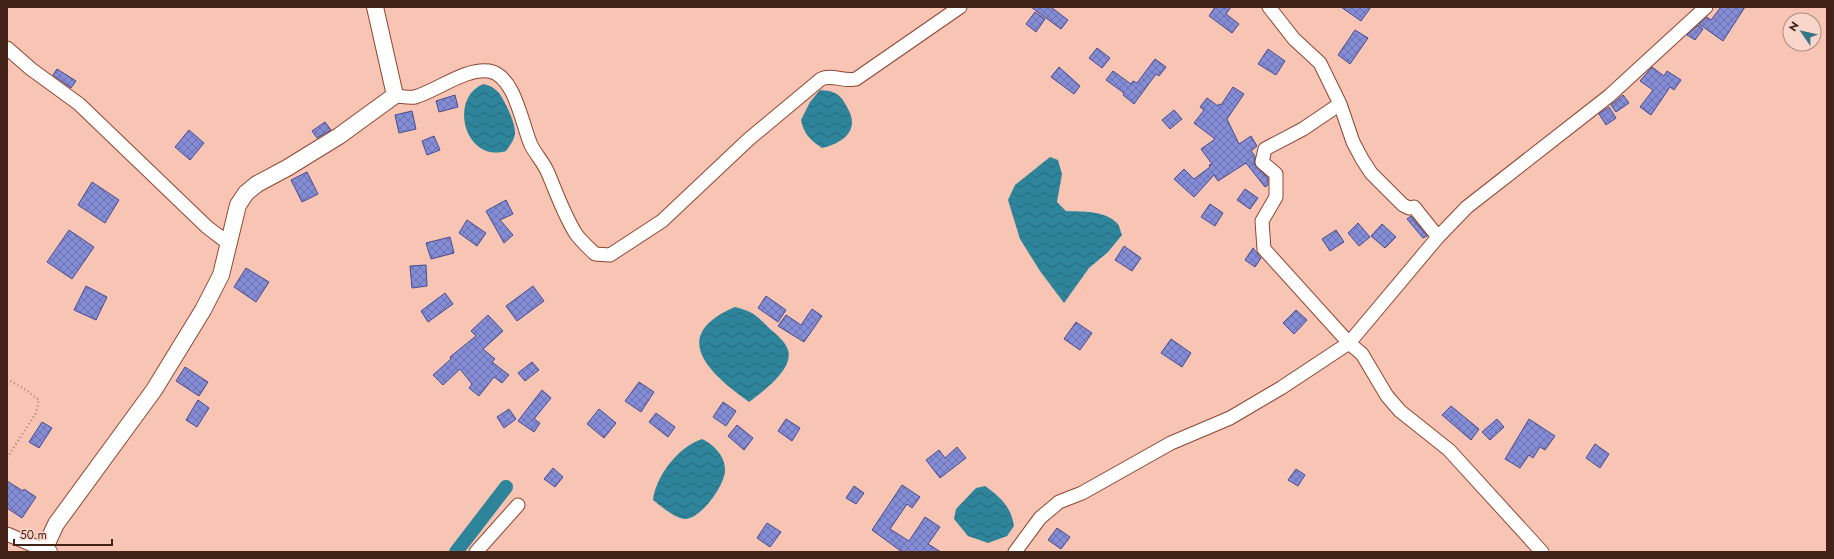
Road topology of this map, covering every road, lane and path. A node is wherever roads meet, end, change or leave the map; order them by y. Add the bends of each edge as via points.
1 (375, 7) edge
2 (960, 7) edge
3 (1269, 7) edge
4 (1706, 7) edge
5 (7, 48) edge
6 (394, 96) junction
7 (1340, 104) junction
8 (1438, 237) junction
9 (228, 243) junction
10 (1349, 343) junction
11 (7, 379) edge
12 (7, 458) edge
13 (518, 505) dead end
14 (7, 534) edge
15 (47, 551) edge
16 (476, 552) edge
17 (1015, 552) edge
18 (1542, 552) edge

1 - 6 street
2 - 6 street via 856,79 821,79 749,139 662,221 610,255 595,254 576,235 548,172 531,144 518,106 498,74 489,71 465,75 413,97
3 - 7 street via 1294,39 1320,63
4 - 8 street via 1609,96 1467,207
5 - 9 street via 78,104 206,227
6 - 9 street via 339,136 256,184 238,205
7 - 8 street via 1353,142 1372,173 1402,205 1414,207
7 - 10 street via 1303,129 1265,149 1262,162 1276,174 1276,197 1262,221 1264,250
8 - 10 street
9 - 15 street via 221,274 199,316 154,390 56,524
10 - 17 street via 1230,418 1171,443 1082,494 1059,502 1040,518
10 - 18 street via 1362,354 1387,396 1400,411 1449,450
11 - 12 path via 39,400 36,413
13 - 16 street
14 - 15 street

